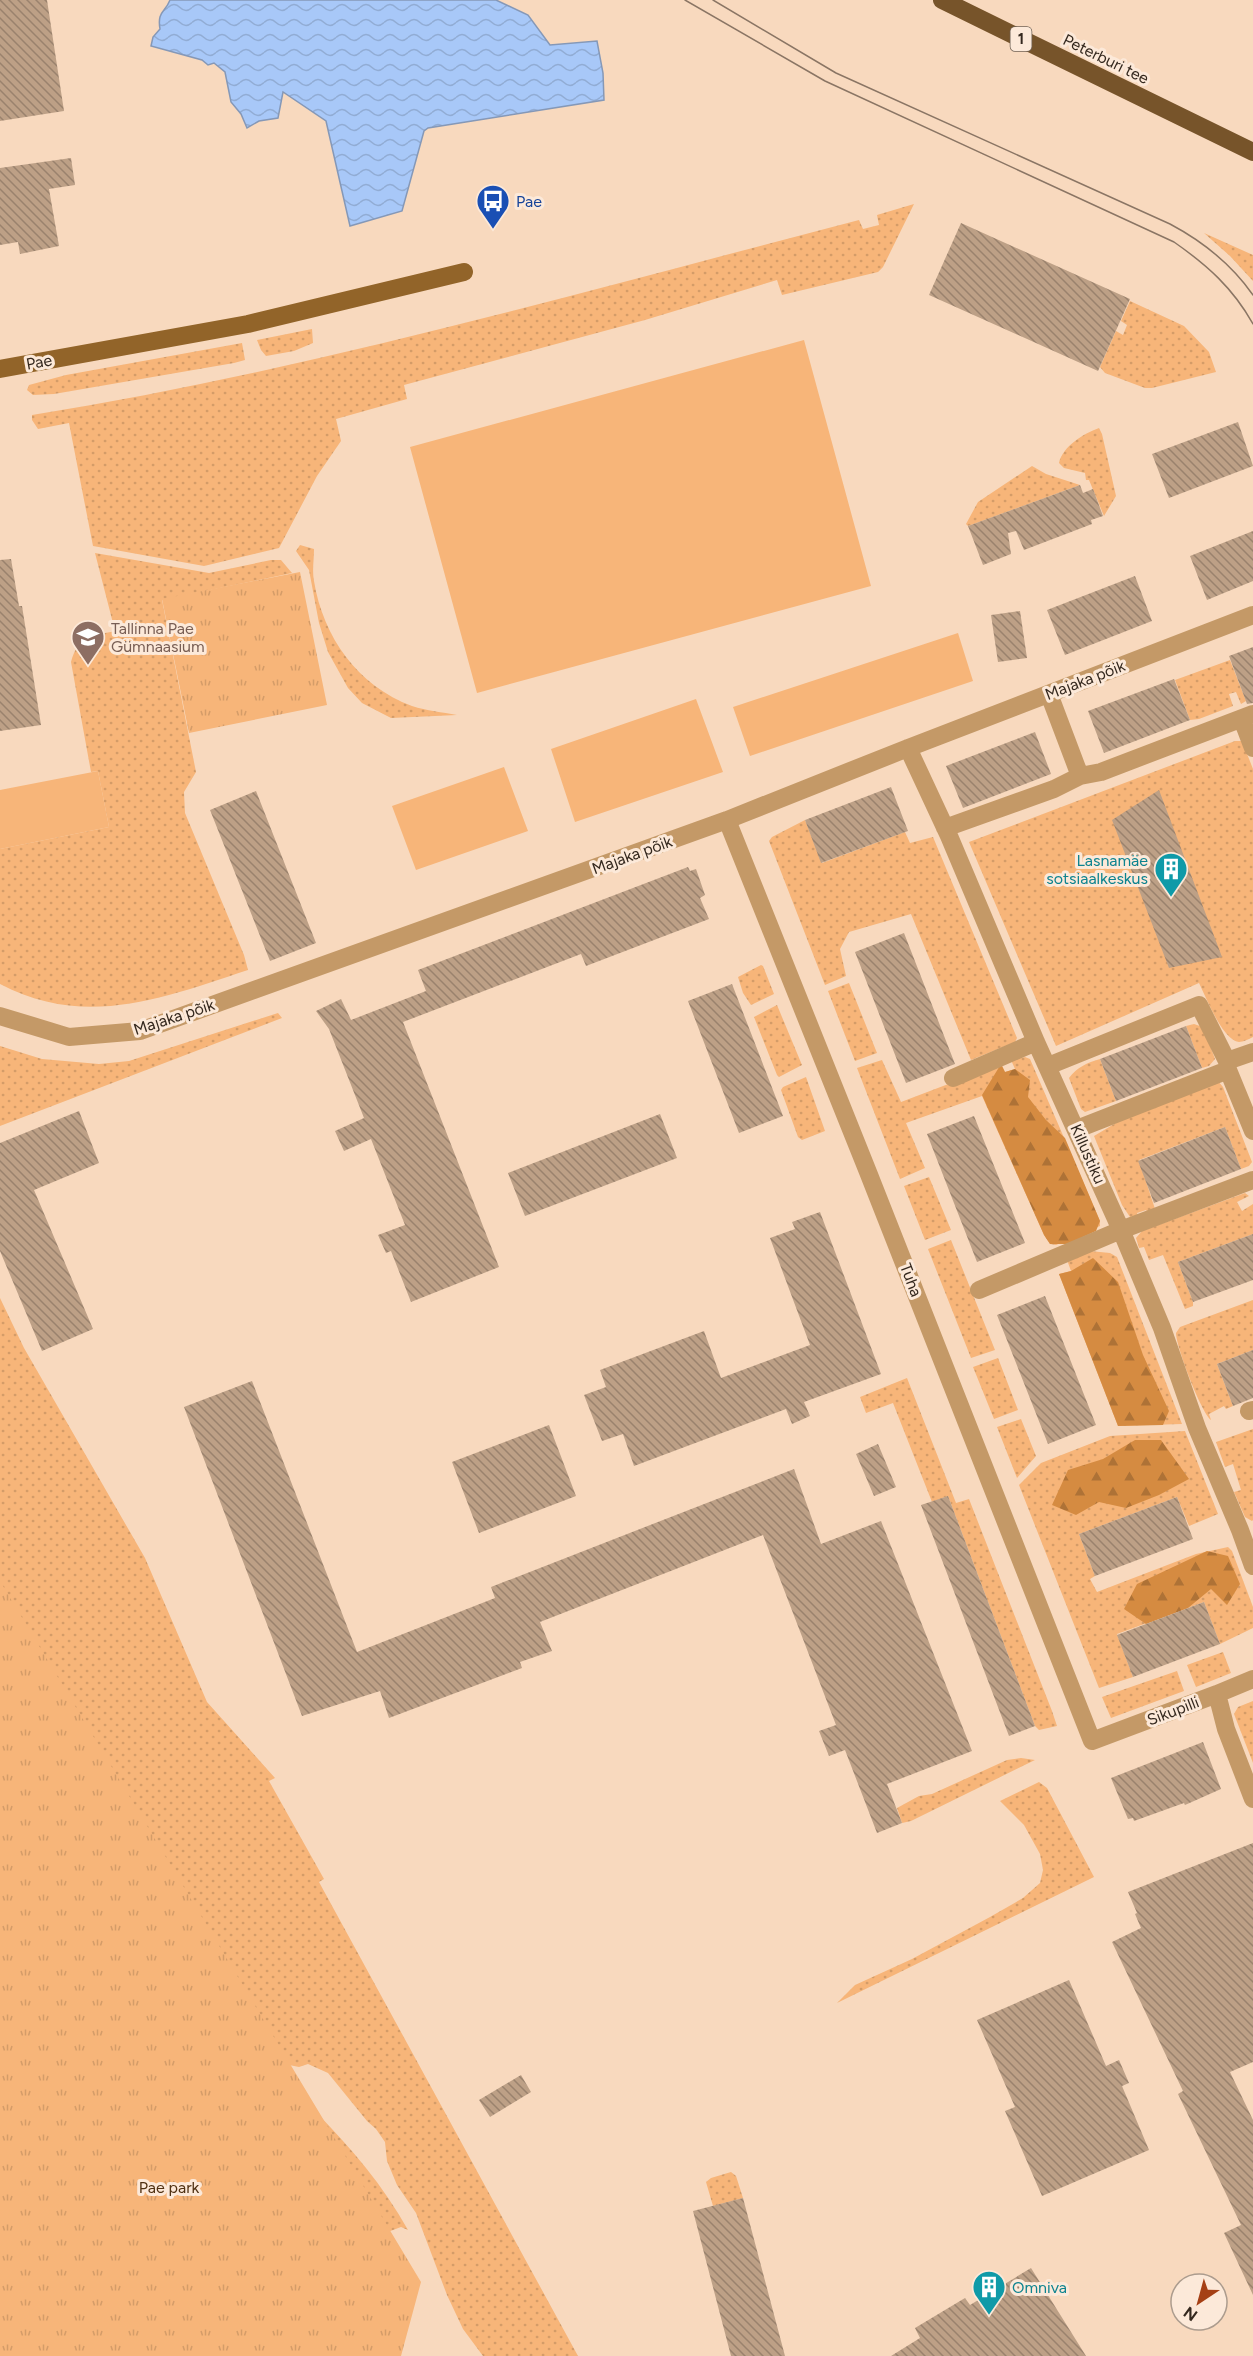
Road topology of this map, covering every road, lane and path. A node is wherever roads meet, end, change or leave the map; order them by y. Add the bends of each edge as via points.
1 (942, 0) edge
2 (1253, 152) edge
3 (464, 272) dead end
4 (0, 369) edge
5 (1253, 615) edge
6 (1048, 694) junction
7 (1247, 717) edge
8 (908, 748) junction
9 (1253, 748) edge
10 (1080, 776) junction
11 (727, 820) junction
12 (945, 828) junction
13 (0, 1016) edge
14 (1036, 1042) junction
15 (1253, 1052) edge
16 (1227, 1065) junction
17 (1048, 1066) junction
18 (953, 1078) dead end
19 (1077, 1130) junction
20 (1253, 1131) edge
21 (1253, 1180) edge
22 (1122, 1230) junction
23 (979, 1290) dead end
24 (1247, 1531) edge
25 (1253, 1566) edge
26 (1253, 1679) edge
27 (1217, 1694) junction
28 (1092, 1741) joint
29 (1253, 1799) edge

1 - 2 highway, Peterburi tee / 1
3 - 4 main road, Pae via 248,324
5 - 6 street, Majaka põik
6 - 8 street, Majaka põik
6 - 10 street
7 - 9 street
7 - 10 street via 1101,772
8 - 11 street, Majaka põik
8 - 12 street, Killustiku
10 - 12 street
11 - 13 street, Majaka põik via 140,1031 69,1037
11 - 28 street, Tuha
12 - 14 street, Killustiku
14 - 17 street, Killustiku
14 - 18 street
15 - 16 street
16 - 17 street via 1199,1005
16 - 19 street
16 - 20 street
17 - 19 street, Killustiku
19 - 22 street, Killustiku
21 - 22 street
22 - 23 street
22 - 24 street, Killustiku via 1197,1428
24 - 25 street, Killustiku
26 - 27 street, Sikupilli
27 - 28 street, Sikupilli
27 - 29 street

